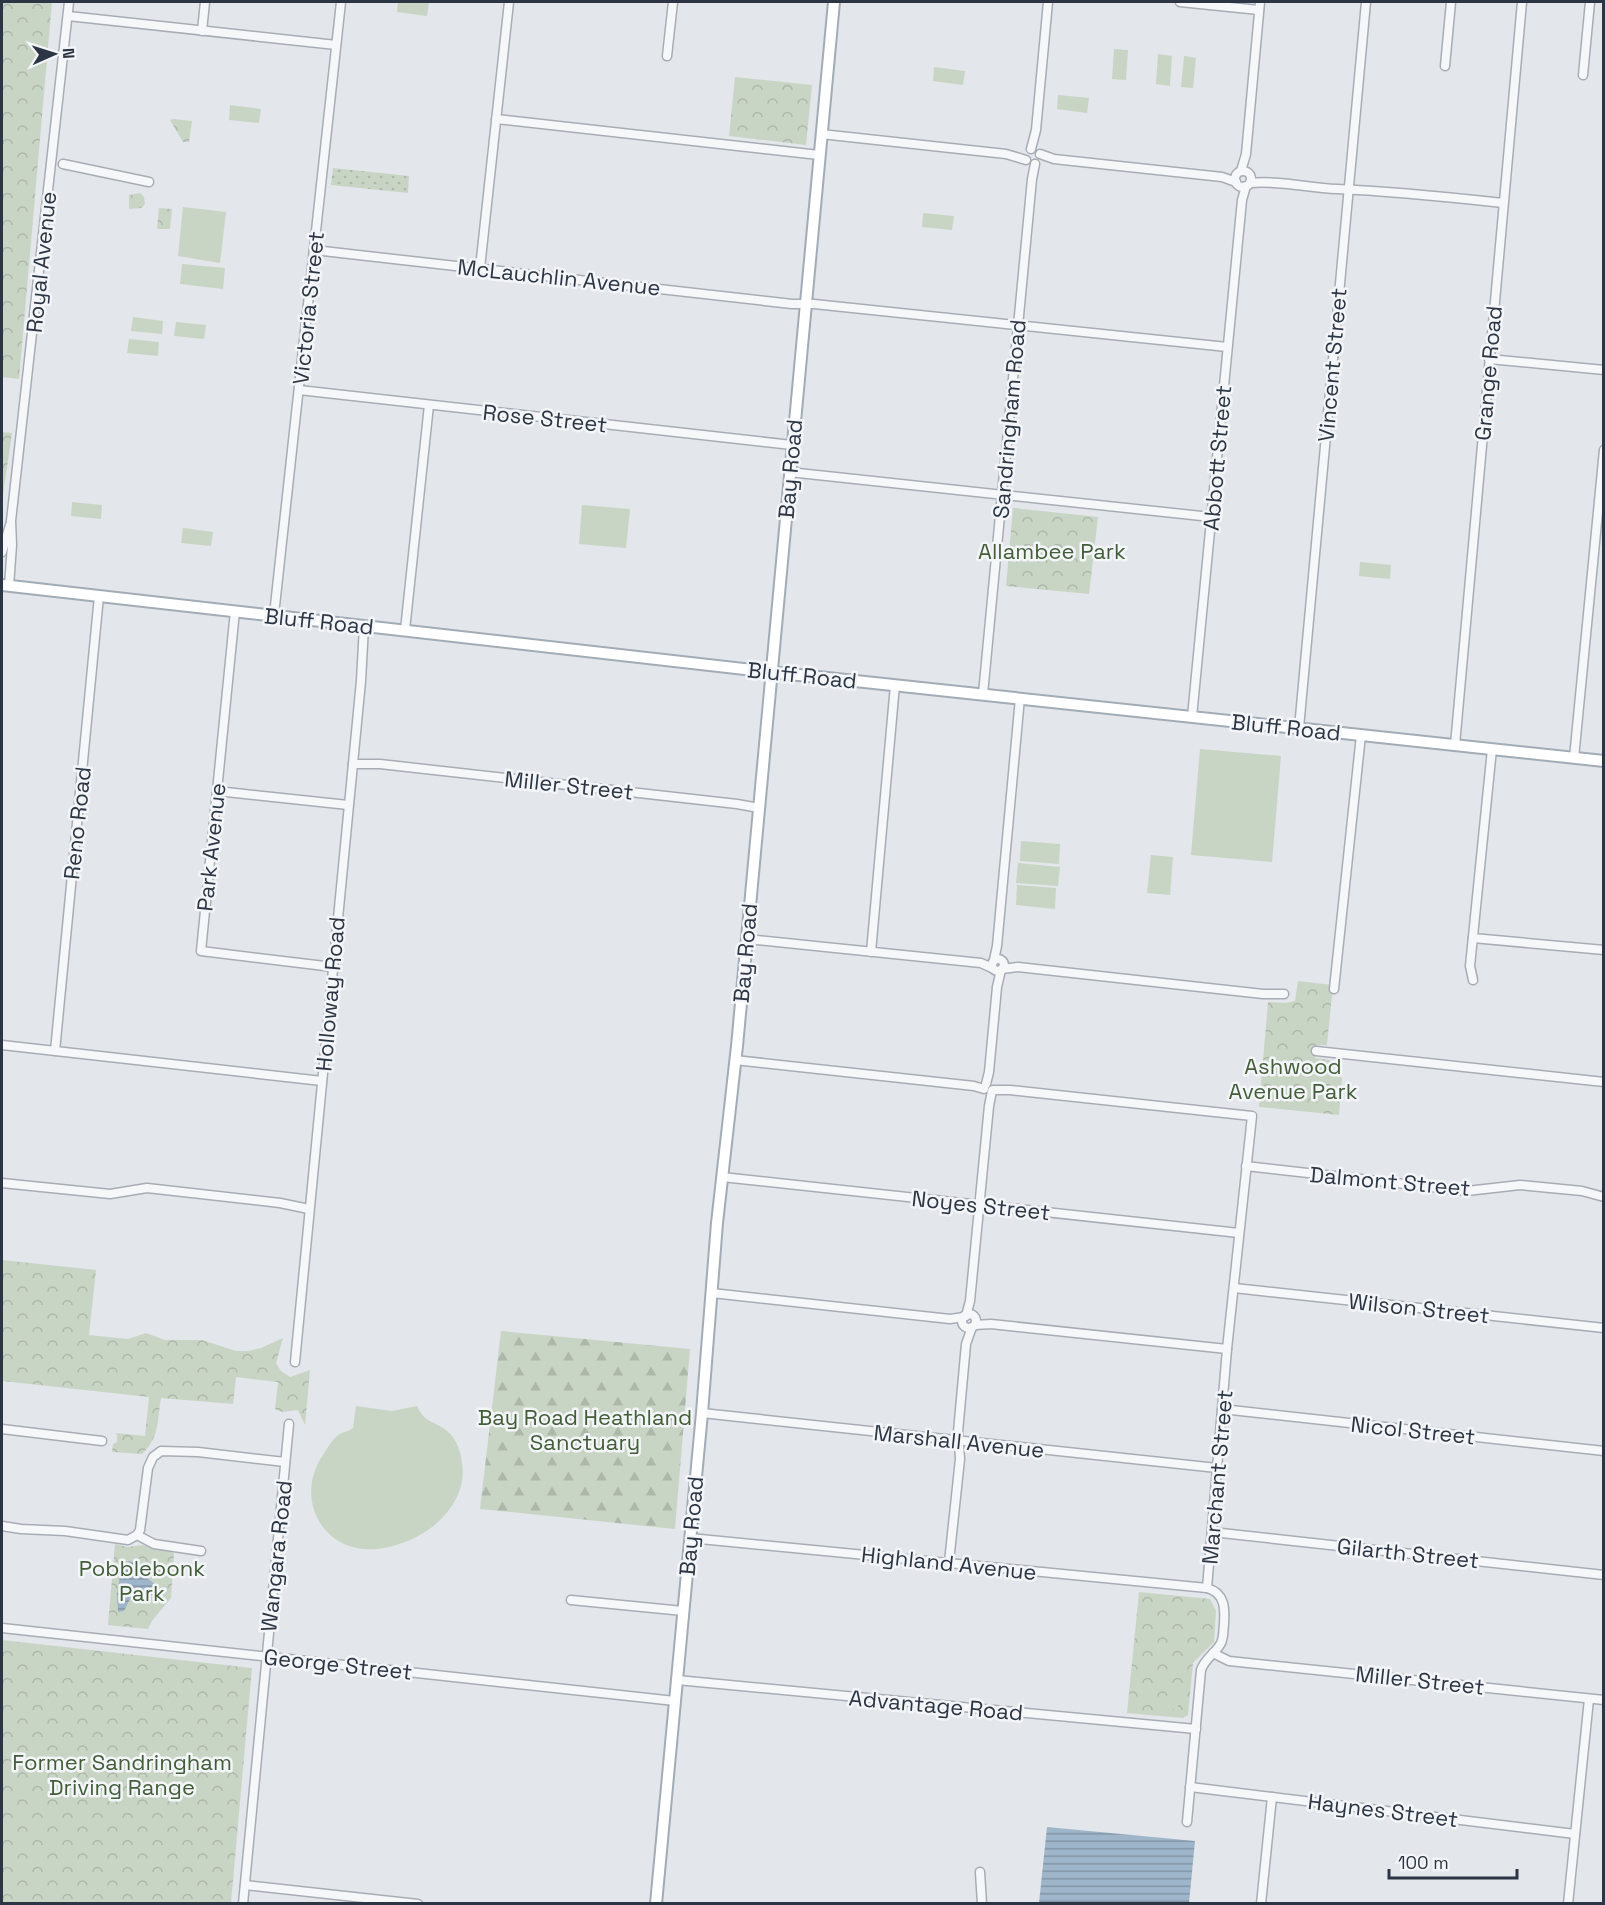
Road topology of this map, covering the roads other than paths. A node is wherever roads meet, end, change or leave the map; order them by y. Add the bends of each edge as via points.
1 (69, 2) edge
2 (205, 2) edge
3 (341, 2) edge
4 (509, 2) edge
5 (673, 2) edge
6 (834, 2) edge
7 (1048, 2) edge
8 (1180, 2) edge
9 (1366, 2) edge
10 (1451, 2) edge
11 (1522, 2) edge
12 (1590, 2) edge
13 (1260, 6) edge
14 (68, 16) junction
15 (202, 31) junction
16 (336, 45) junction
17 (668, 56) dead end
18 (1445, 66) dead end
19 (1583, 75) dead end
20 (496, 119) junction
21 (821, 134) junction
22 (819, 155) junction
23 (1033, 156) junction
24 (63, 164) dead end
25 (1244, 179) junction
26 (149, 182) dead end
27 (1348, 189) junction
28 (1503, 203) junction
29 (314, 250) junction
30 (480, 268) junction
31 (805, 304) junction
32 (1018, 325) junction
33 (1227, 347) junction
34 (1489, 359) junction
35 (1604, 370) edge
36 (299, 390) junction
37 (429, 405) junction
38 (792, 445) junction
39 (1604, 450) edge
40 (789, 472) junction
41 (1001, 495) junction
42 (1211, 517) junction
43 (11, 521) junction
44 (2, 550) edge
45 (5, 585) edge
46 (99, 596) junction
47 (235, 611) junction
48 (274, 615) junction
49 (364, 626) junction
50 (405, 630) junction
51 (771, 672) junction
52 (896, 685) junction
53 (982, 694) junction
54 (1020, 698) junction
55 (1192, 717) junction
56 (1299, 728) junction
57 (1361, 735) junction
58 (1455, 745) junction
59 (1492, 749) junction
60 (1574, 758) junction
61 (353, 760) junction
62 (1604, 761) edge
63 (217, 792) junction
64 (348, 805) junction
65 (759, 808) junction
66 (1473, 938) junction
67 (747, 939) junction
68 (1604, 950) edge
69 (871, 952) junction
70 (997, 965) junction
71 (333, 967) junction
72 (1473, 980) dead end
73 (1334, 989) dead end
74 (1284, 994) dead end
75 (2, 1045) edge
76 (55, 1051) junction
77 (1316, 1051) dead end
78 (735, 1060) junction
79 (322, 1081) junction
80 (1604, 1082) edge
81 (989, 1087) junction
82 (1246, 1166) junction
83 (722, 1177) junction
84 (2, 1183) edge
85 (1604, 1197) edge
86 (979, 1205) junction
87 (310, 1206) junction
88 (1239, 1233) junction
89 (1234, 1288) junction
90 (712, 1293) junction
91 (969, 1321) junction
92 (1604, 1328) edge
93 (1227, 1349) junction
94 (295, 1362) dead end
95 (1222, 1409) junction
96 (702, 1413) junction
97 (289, 1424) dead end
98 (2, 1429) edge
99 (102, 1441) dead end
100 (959, 1441) junction
101 (1604, 1451) edge
102 (285, 1462) junction
103 (1217, 1468) junction
104 (2, 1526) edge
105 (1212, 1532) junction
106 (137, 1535) junction
107 (690, 1538) junction
108 (201, 1551) dead end
109 (949, 1562) junction
110 (1604, 1575) edge
111 (1208, 1588) junction
112 (571, 1600) dead end
113 (684, 1611) junction
114 (2, 1628) edge
115 (1220, 1645) junction
116 (1213, 1653) junction
117 (265, 1656) junction
118 (1236, 1660) junction
119 (676, 1680) junction
120 (1589, 1699) junction
121 (1604, 1700) edge
122 (675, 1701) junction
123 (1196, 1729) junction
124 (1190, 1787) junction
125 (1272, 1797) junction
126 (1187, 1822) dead end
127 (1575, 1834) junction
128 (980, 1872) dead end
129 (245, 1885) junction
130 (243, 1904) edge
131 (418, 1904) edge
132 (656, 1904) edge
133 (982, 1904) edge
134 (1261, 1904) edge
135 (1568, 1904) edge

1 - 14 street, Royal Avenue
2 - 15 street
3 - 16 street, Victoria Street
4 - 20 street
5 - 17 street
6 - 21 main road, Bay Road
7 - 23 street, Sandringham Road
8 - 13 street
9 - 27 street, Vincent Street
10 - 18 street
11 - 28 street, Grange Road
12 - 19 street
13 - 25 street, Abbott Street
14 - 15 street
14 - 43 street, Royal Avenue
15 - 16 street
16 - 29 street, Victoria Street
20 - 22 street
20 - 30 street
21 - 22 main road, Bay Road
21 - 23 street
22 - 31 main road, Bay Road
23 - 25 street
23 - 32 street, Sandringham Road
24 - 26 street
25 - 27 street
25 - 33 street, Abbott Street
27 - 28 street
27 - 56 street, Vincent Street
28 - 34 street, Grange Road
29 - 30 street, McLauchlin Avenue
29 - 36 street, Victoria Street
30 - 31 street, McLauchlin Avenue
31 - 32 street, McLauchlin Avenue
31 - 38 main road, Bay Road
32 - 33 street, McLauchlin Avenue
32 - 41 street, Sandringham Road
33 - 42 street, Abbott Street
34 - 35 street
34 - 58 street, Grange Road
36 - 37 street, Rose Street
36 - 48 street, Victoria Street
37 - 38 street, Rose Street
37 - 50 street
38 - 40 main road, Bay Road
39 - 60 street
40 - 41 street
40 - 51 main road, Bay Road
41 - 42 street
41 - 53 street, Sandringham Road
42 - 55 street, Abbott Street
43 - 44 street, Royal Avenue
43 - 45 street, Royal Avenue via 12,544
45 - 46 main road, Bluff Road
46 - 47 main road, Bluff Road
46 - 76 street, Reno Road
47 - 48 main road, Bluff Road
47 - 63 street, Park Avenue
48 - 49 main road, Bluff Road
49 - 50 main road, Bluff Road
49 - 61 street, Holloway Road
50 - 51 main road, Bluff Road
51 - 52 main road, Bluff Road
51 - 65 main road, Bay Road
52 - 53 main road, Bluff Road
52 - 69 street
53 - 54 main road, Bluff Road
54 - 55 main road, Bluff Road
54 - 70 street
55 - 56 main road, Bluff Road
56 - 57 main road, Bluff Road
57 - 58 main road, Bluff Road
57 - 73 street
58 - 59 main road, Bluff Road
59 - 60 main road, Bluff Road
59 - 66 street
60 - 62 main road, Bluff Road
61 - 64 street, Holloway Road
61 - 65 street, Miller Street
63 - 64 street
63 - 71 street, Park Avenue via 201,951
64 - 71 street, Holloway Road
65 - 67 main road, Bay Road
66 - 68 street
66 - 72 street
67 - 69 street
67 - 78 main road, Bay Road
69 - 70 street
70 - 74 street
70 - 81 street
71 - 79 street, Holloway Road
75 - 76 street
76 - 79 street
77 - 80 street
78 - 81 street
78 - 83 main road, Bay Road
79 - 87 street, Holloway Road
81 - 82 street, Marchant Street via 1252,1116
81 - 86 street
82 - 85 street, Dalmont Street via 1467,1191 1515,1185 1582,1191
82 - 88 street, Marchant Street
83 - 86 street, Noyes Street
83 - 90 main road, Bay Road
84 - 87 street via 110,1194 147,1188
86 - 88 street, Noyes Street
86 - 91 street
87 - 94 street, Holloway Road
88 - 89 street, Marchant Street
89 - 92 street, Wilson Street
89 - 93 street, Marchant Street
90 - 91 street
90 - 96 main road, Bay Road
91 - 93 street
91 - 100 street
93 - 95 street, Marchant Street
95 - 101 street, Nicol Street
95 - 103 street, Marchant Street
96 - 100 street, Marshall Avenue
96 - 107 main road, Bay Road
97 - 102 street, Wangara Road
98 - 99 street
100 - 103 street, Marshall Avenue
100 - 109 street
102 - 106 street via 161,1451 149,1464 142,1524
102 - 117 street, Wangara Road
103 - 105 street, Marchant Street
104 - 106 street via 121,1540
105 - 110 street, Gilarth Street
105 - 111 street, Marchant Street
106 - 108 street via 154,1544
107 - 109 street, Highland Avenue
107 - 113 main road, Bay Road
109 - 111 street, Highland Avenue
111 - 115 street, Marchant Street via 1219,1594 1224,1605
112 - 113 street
113 - 119 main road, Bay Road
114 - 117 street, George Street
115 - 116 street
115 - 118 street
116 - 118 street, Miller Street
116 - 123 street via 1201,1670
117 - 122 street, George Street
117 - 129 street, Wangara Road
118 - 120 street, Miller Street
119 - 122 main road, Bay Road
119 - 123 street, Advantage Road
120 - 121 street, Miller Street
120 - 127 street
122 - 132 main road, Bay Road
123 - 124 street
124 - 125 street, Haynes Street
124 - 126 street
125 - 127 street, Haynes Street
125 - 134 street
127 - 135 street
128 - 133 street
129 - 130 street, Wangara Road
129 - 131 street

